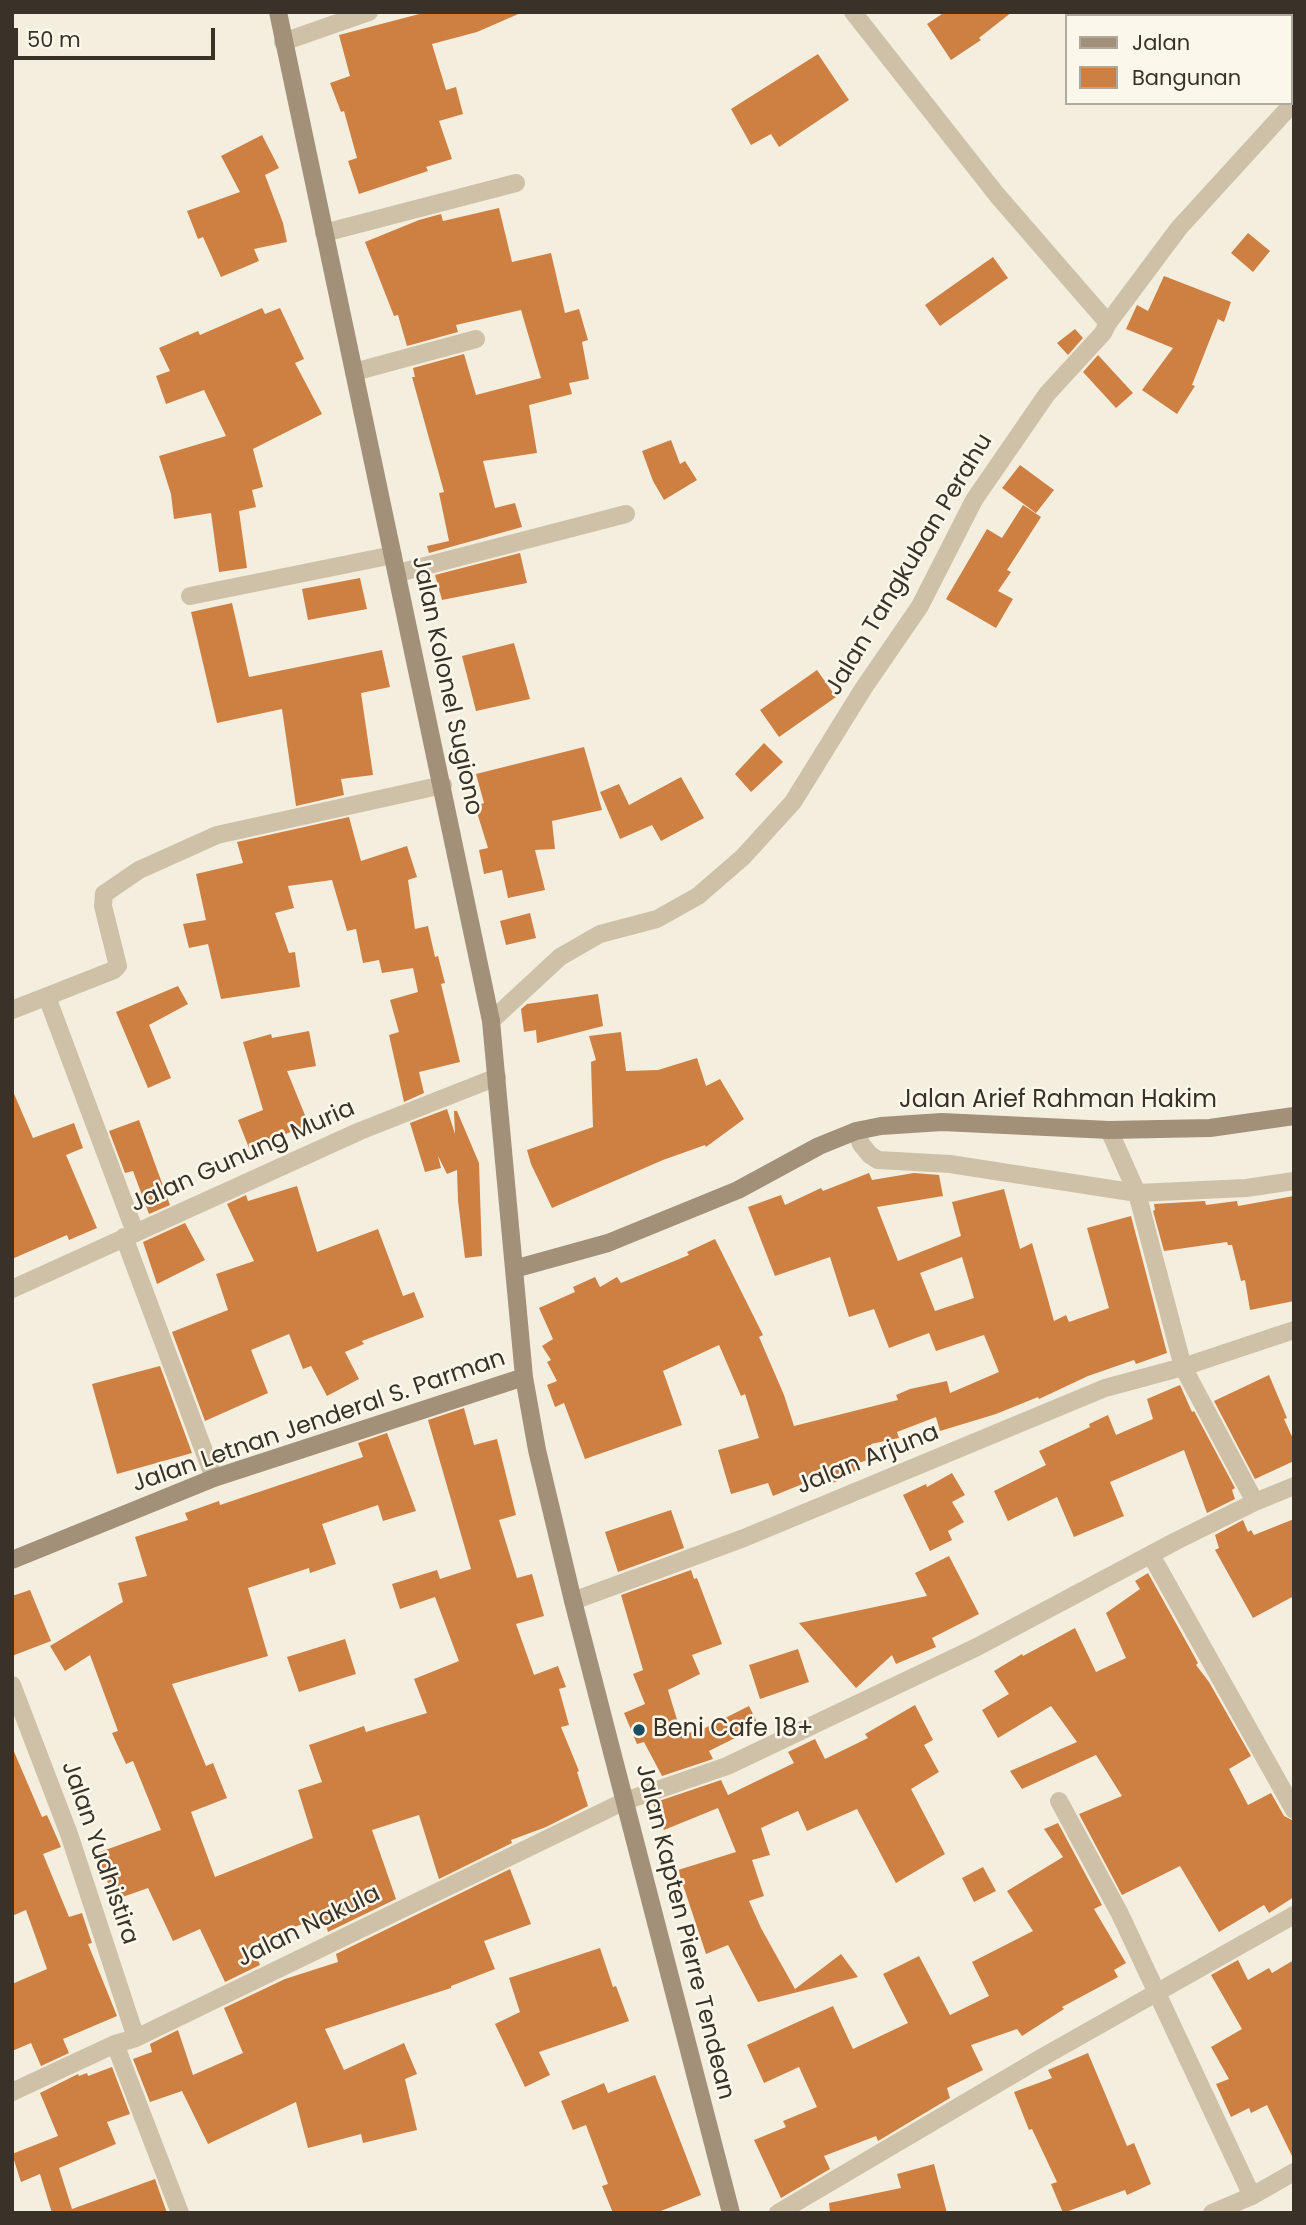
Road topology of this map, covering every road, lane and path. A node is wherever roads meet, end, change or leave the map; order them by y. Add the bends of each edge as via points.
1 (278, 12) edge
2 (369, 12) edge
3 (853, 12) edge
4 (283, 42) junction
5 (1291, 105) edge
6 (516, 183) dead end
7 (324, 233) junction
8 (1108, 323) junction
9 (476, 340) dead end
10 (354, 372) junction
11 (625, 514) dead end
12 (393, 555) junction
13 (398, 573) junction
14 (190, 596) dead end
15 (443, 785) junction
16 (47, 997) junction
17 (12, 1010) edge
18 (491, 1021) junction
19 (497, 1077) junction
20 (1294, 1116) edge
21 (1109, 1130) junction
22 (856, 1131) junction
23 (1294, 1181) edge
24 (1137, 1193) junction
25 (130, 1235) junction
26 (514, 1269) junction
27 (12, 1289) edge
28 (1294, 1330) edge
29 (1183, 1367) junction
30 (524, 1377) junction
31 (214, 1478) junction
32 (1294, 1486) edge
33 (1255, 1502) junction
34 (1151, 1555) junction
35 (12, 1560) edge
36 (573, 1601) junction
37 (12, 1685) edge
38 (625, 1801) junction
39 (1059, 1801) dead end
40 (1294, 1810) edge
41 (1294, 1915) edge
42 (1158, 1993) junction
43 (136, 2038) junction
44 (115, 2044) junction
45 (12, 2092) edge
46 (1294, 2172) edge
47 (1252, 2196) junction
48 (180, 2213) edge
49 (731, 2213) edge
50 (778, 2213) edge
51 (1212, 2213) edge

1 - 4 street, Jalan Kolonel Sugiono
2 - 4 street
3 - 8 street via 997,195
4 - 7 street, Jalan Kolonel Sugiono
5 - 8 street, Jalan Tangkuban Perahu via 1179,228
6 - 7 street
7 - 10 street, Jalan Kolonel Sugiono
8 - 18 street, Jalan Tangkuban Perahu via 1047,394 974,500 920,606 793,802 743,857 698,896 657,919 600,934 560,957
9 - 10 street
10 - 12 street, Jalan Kolonel Sugiono
11 - 13 street
12 - 13 street, Jalan Kolonel Sugiono
12 - 14 street
13 - 15 street, Jalan Kolonel Sugiono
15 - 16 street via 217,835 139,870 104,894 118,967
15 - 18 street, Jalan Kolonel Sugiono
16 - 17 street
16 - 25 street
18 - 19 street, Jalan Kolonel Sugiono
19 - 25 street, Jalan Gunung Muria via 360,1131
19 - 26 street, Jalan Kolonel Sugiono
20 - 21 street, Jalan Arief Rahman Hakim via 1210,1128
21 - 22 street, Jalan Arief Rahman Hakim via 942,1122
21 - 24 street
22 - 24 street via 861,1144 878,1160 950,1164
22 - 26 street, Jalan Arief Rahman Hakim via 737,1190 608,1243
23 - 24 street
24 - 29 street
25 - 27 street, Jalan Gunung Muria
25 - 31 street
26 - 30 street, Jalan Kolonel Sugiono
28 - 29 street, Jalan Arjuna
29 - 33 street
29 - 36 street, Jalan Arjuna via 1105,1388 744,1538
30 - 31 street, Jalan Letnan Jenderal S. Parman
30 - 36 street, Jalan Kapten Pierre Tendean
31 - 35 street, Jalan Letnan Jenderal S. Parman
32 - 33 street, Jalan Nakula
33 - 34 street, Jalan Nakula
34 - 38 street, Jalan Nakula via 977,1647 727,1766
34 - 40 street
36 - 38 street, Jalan Kapten Pierre Tendean
37 - 43 street, Jalan Yudhistira via 69,1834
38 - 43 street, Jalan Nakula
38 - 49 street, Jalan Kapten Pierre Tendean
39 - 42 street
41 - 42 street
42 - 47 street
42 - 50 street
43 - 44 street, Jalan Nakula
44 - 45 street, Jalan Nakula
44 - 48 street
46 - 47 street
47 - 51 street

